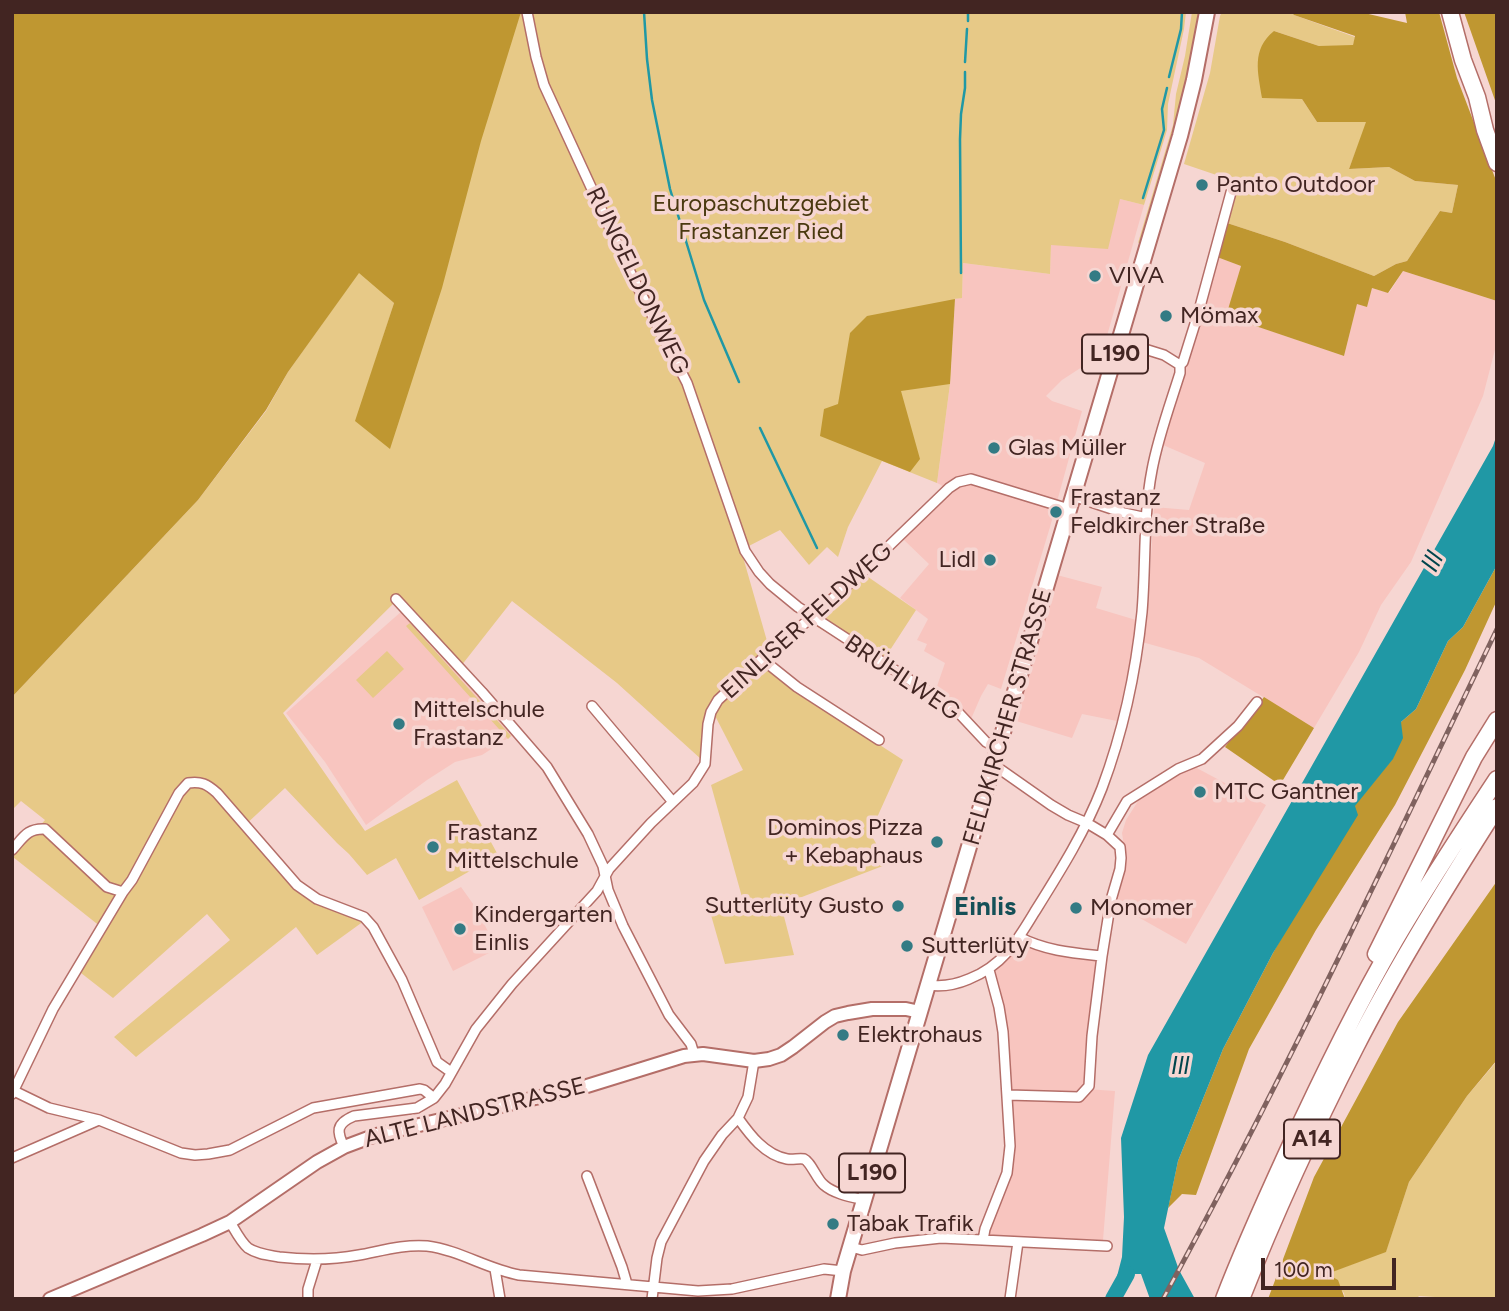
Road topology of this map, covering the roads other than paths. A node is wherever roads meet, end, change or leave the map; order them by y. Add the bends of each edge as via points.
1 (527, 12) edge
2 (1206, 12) edge
3 (1450, 12) edge
4 (1477, 97) junction
5 (1497, 131) edge
6 (1497, 163) edge
7 (1233, 185) dead end
8 (1119, 341) junction
9 (1180, 365) junction
10 (1071, 502) junction
11 (1147, 518) junction
12 (745, 551) joint
13 (396, 599) dead end
14 (812, 617) junction
15 (762, 659) junction
16 (1257, 702) dead end
17 (592, 706) dead end
18 (1497, 720) edge
19 (879, 740) dead end
20 (998, 748) junction
21 (994, 765) junction
22 (1497, 779) edge
23 (673, 802) junction
24 (1497, 807) edge
25 (1087, 823) junction
26 (1107, 835) junction
27 (12, 850) edge
28 (604, 878) junction
29 (123, 892) junction
30 (1019, 937) junction
31 (1102, 956) junction
32 (989, 970) junction
33 (928, 985) junction
34 (920, 1012) junction
35 (1355, 1013) junction
36 (694, 1054) junction
37 (754, 1061) junction
38 (451, 1072) junction
39 (13, 1092) edge
40 (1008, 1094) junction
41 (434, 1098) junction
42 (738, 1118) junction
43 (100, 1120) junction
44 (344, 1147) junction
45 (12, 1158) edge
46 (587, 1176) dead end
47 (865, 1200) junction
48 (230, 1222) junction
49 (983, 1240) junction
50 (1018, 1242) junction
51 (1107, 1246) dead end
52 (851, 1247) junction
53 (317, 1260) junction
54 (495, 1269) junction
55 (843, 1271) junction
56 (627, 1284) junction
57 (653, 1287) junction
58 (50, 1299) edge
59 (309, 1299) edge
60 (500, 1299) edge
61 (652, 1299) edge
62 (838, 1299) edge
63 (1010, 1299) edge
64 (1224, 1299) edge
65 (1241, 1299) edge

1 - 12 street, RUNGELDONWEG via 544,85 687,383
2 - 8 main road, FELDKIRCHER STRASSE / L190 via 1180,136
3 - 4 highway
4 - 5 highway
4 - 6 highway
7 - 9 street
8 - 9 street
8 - 10 main road, FELDKIRCHER STRASSE / L190
9 - 11 street via 1156,450
10 - 11 street, EINLISER FELDWEG
10 - 14 street, EINLISER FELDWEG via 971,479 958,482
10 - 20 main road, FELDKIRCHER STRASSE / L190
11 - 25 street via 1135,665 1111,764
12 - 14 street, BRÜHLWEG via 770,584
13 - 28 street via 547,767 588,834
14 - 15 street, EINLISER FELDWEG
14 - 20 street, BRÜHLWEG via 956,710 986,742
15 - 19 street
15 - 23 street, EINLISER FELDWEG via 718,700 708,724 705,764
16 - 26 street via 1214,750 1127,801
17 - 23 street
18 - 35 highway via 1374,956
20 - 21 main road, FELDKIRCHER STRASSE / L190
21 - 25 street
21 - 33 main road, FELDKIRCHER STRASSE / L190
22 - 35 highway, A14 via 1395,940
23 - 28 street, EINLISER FELDWEG
24 - 65 highway, A14 via 1356,1045
25 - 26 street
25 - 30 street
26 - 31 street via 1120,847 1121,858
27 - 29 street via 27,833 45,829 107,887
28 - 36 street via 655,989
28 - 38 street, EINLISER FELDWEG via 475,1029
29 - 38 street via 179,793 188,783 208,785 297,885 317,899 364,917 373,927 402,980 437,1062
29 - 39 street via 52,1009
30 - 31 street via 1049,950
30 - 32 street
31 - 40 street via 1089,1086 1079,1097
32 - 33 street via 948,986
32 - 40 street via 1003,1032
33 - 34 main road, FELDKIRCHER STRASSE / L190
34 - 37 main road, ALTE LANDSTRASSE via 872,1009 835,1016 781,1055
34 - 47 main road, FELDKIRCHER STRASSE / L190
35 - 64 highway, A14 via 1290,1145
36 - 37 main road, ALTE LANDSTRASSE
36 - 44 main road, ALTE LANDSTRASSE
37 - 42 street via 748,1097
38 - 41 street, EINLISER FELDWEG
39 - 43 street via 49,1108
40 - 49 street via 1007,1173
41 - 43 street via 420,1089 313,1108 230,1150 195,1155
41 - 44 street via 417,1108 347,1119 338,1130
42 - 47 street via 769,1151 786,1159 805,1160 822,1184
42 - 57 street via 705,1161 662,1242
43 - 45 street
44 - 48 main road, ALTE LANDSTRASSE
46 - 56 street
47 - 52 main road, FELDKIRCHER STRASSE / L190
48 - 53 street via 248,1248 259,1254
48 - 58 main road, ALTE LANDSTRASSE
49 - 50 street
49 - 52 street via 941,1238 862,1250
50 - 51 street
50 - 63 street
52 - 55 main road, FELDKIRCHER STRASSE / L190
53 - 54 street via 417,1245 450,1251
53 - 59 street
54 - 56 street
54 - 60 street
55 - 57 street via 824,1269 732,1289
55 - 62 main road, FELDKIRCHER STRASSE / L190
56 - 57 street
57 - 61 street

